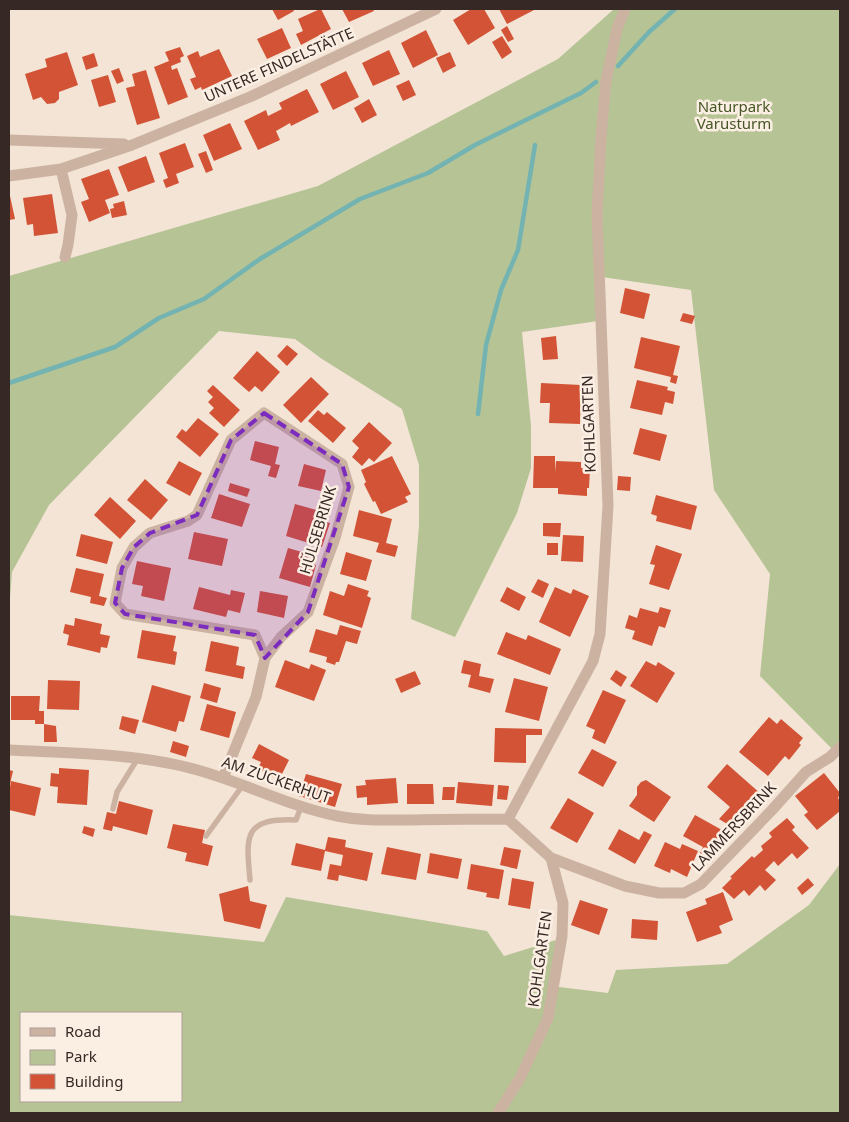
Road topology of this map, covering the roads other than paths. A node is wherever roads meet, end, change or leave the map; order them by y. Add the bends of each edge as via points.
1 (436, 9) edge
2 (625, 9) edge
3 (9, 140) edge
4 (132, 145) junction
5 (61, 169) junction
6 (9, 176) edge
7 (65, 257) dead end
8 (265, 658) junction
9 (840, 747) edge
10 (9, 750) edge
11 (138, 758) junction
12 (223, 778) junction
13 (243, 785) junction
14 (301, 807) junction
15 (113, 809) dead end
16 (508, 819) junction
17 (206, 836) dead end
18 (551, 858) junction
19 (250, 880) dead end
20 (498, 1113) edge

1 - 4 street, UNTERE FINDELSTÄTTE via 252,96
2 - 16 street, KOHLGARTEN via 617,29 606,81 597,215 608,506 600,634 593,661
3 - 4 street, UNTERE FINDELSTÄTTE
4 - 5 street, UNTERE FINDELSTÄTTE
5 - 6 street, UNTERE FINDELSTÄTTE
5 - 7 street via 72,215
8 - 8 street, HÜLSEBRINK via 281,637 308,612 349,488 342,464 264,413 231,440 197,515 150,533 134,548 122,568 115,602 125,614 255,635
8 - 12 street, HÜLSEBRINK via 256,697
9 - 18 street, LAMMERSBRINK via 806,772 702,884 684,892 659,893 625,886
10 - 11 street, AM ZUCKERHUT
11 - 12 street, AM ZUCKERHUT
11 - 15 lane via 117,792
12 - 13 street, AM ZUCKERHUT
13 - 14 street, AM ZUCKERHUT
13 - 17 lane
14 - 16 street, AM ZUCKERHUT via 339,816 383,820
14 - 19 lane via 296,820 268,821 253,830 248,843
16 - 18 street
18 - 20 street, KOHLGARTEN via 563,903 562,936 548,1018 520,1078

